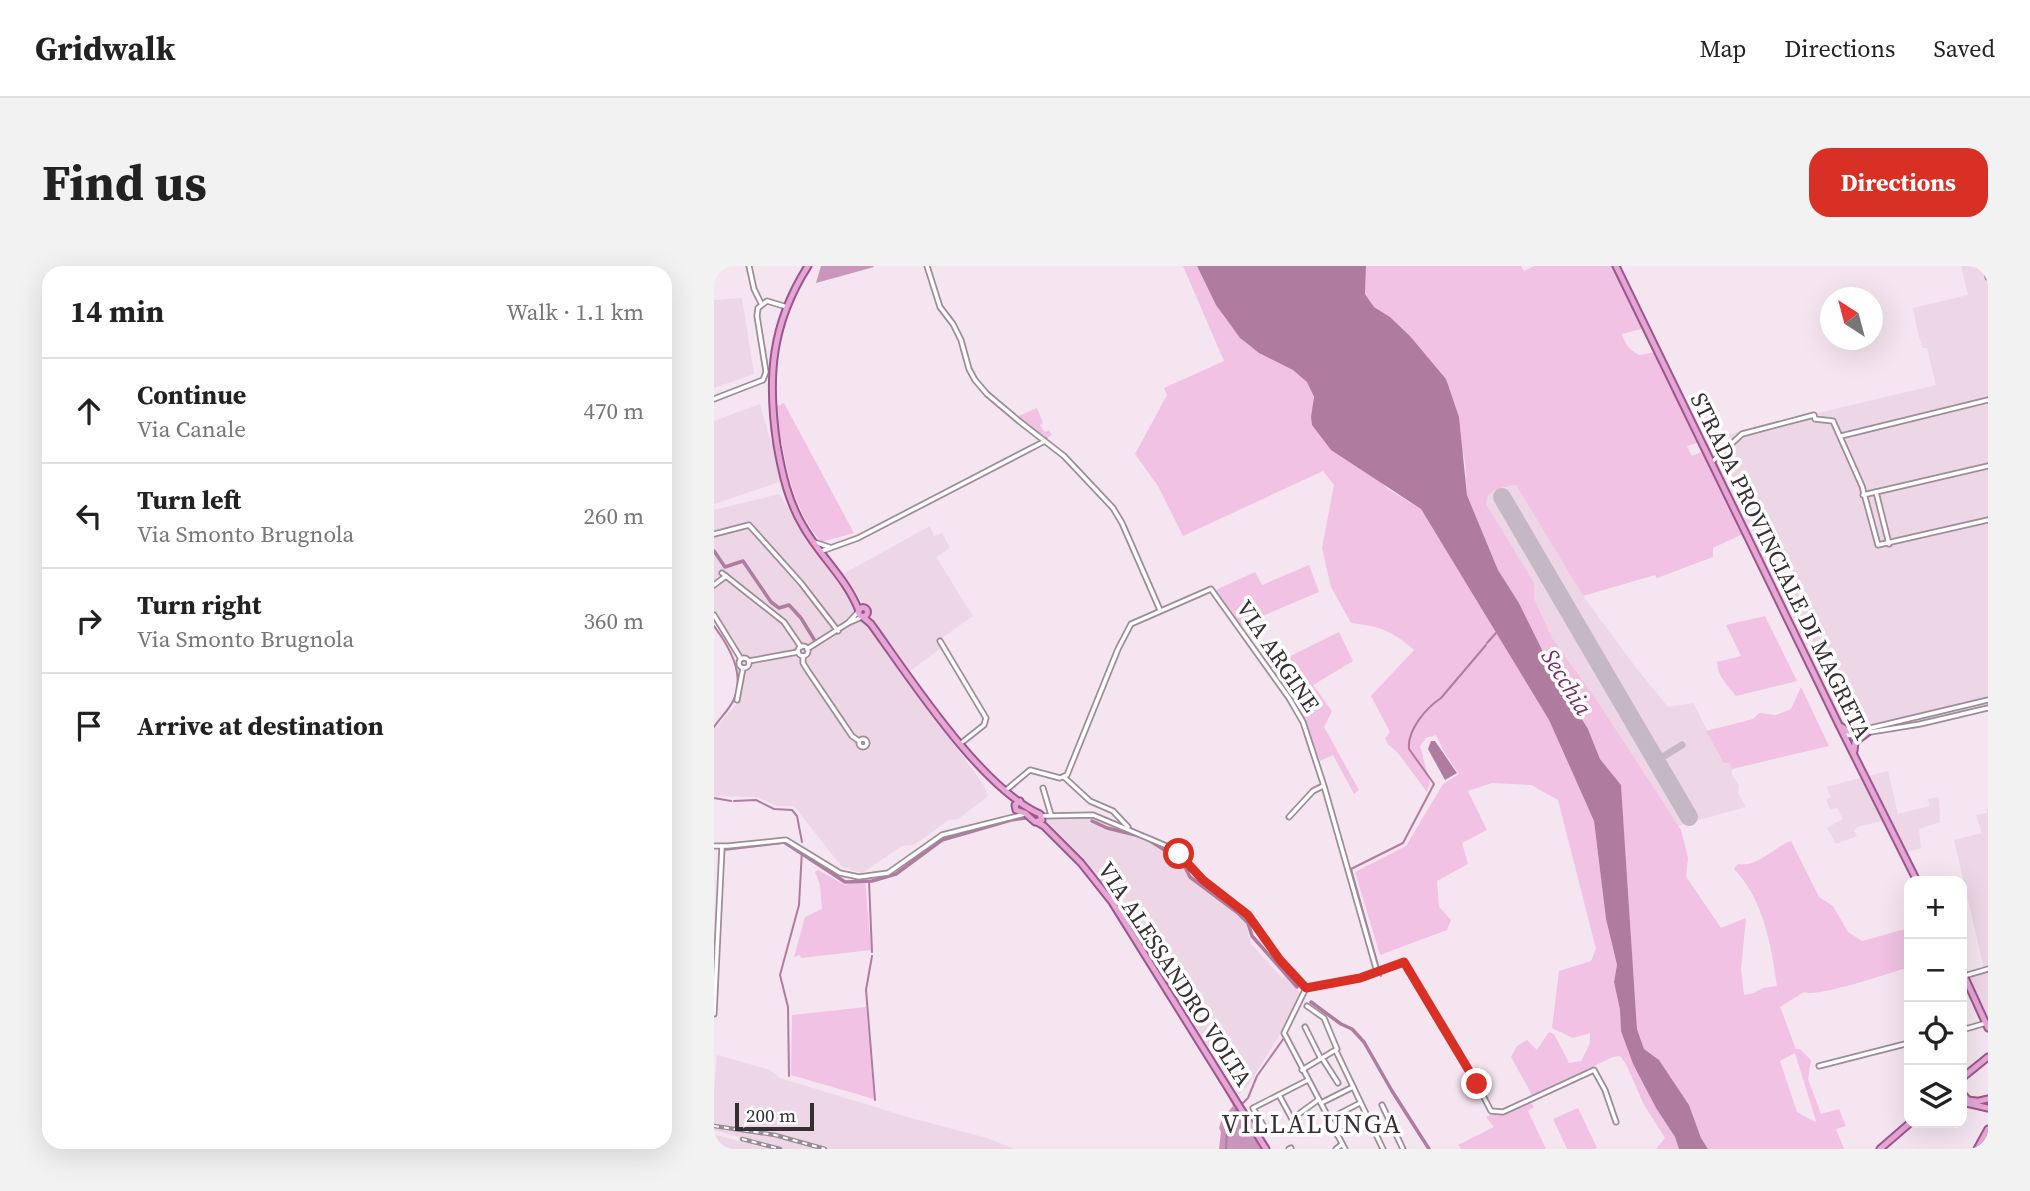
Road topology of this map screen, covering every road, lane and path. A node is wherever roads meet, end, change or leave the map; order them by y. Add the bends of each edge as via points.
1 (749, 266) edge
2 (808, 266) edge
3 (927, 266) edge
4 (1616, 266) edge
5 (1986, 266) edge
6 (1988, 277) edge
7 (761, 303) junction
8 (787, 306) junction
9 (714, 399) edge
10 (1987, 400) edge
11 (1988, 407) edge
12 (1841, 436) junction
13 (1045, 441) junction
14 (1712, 462) junction
15 (1988, 466) edge
16 (1876, 492) junction
17 (1863, 495) junction
18 (1988, 520) edge
19 (714, 534) edge
20 (1889, 544) junction
21 (825, 549) junction
22 (714, 585) edge
23 (1160, 610) junction
24 (862, 613) junction
25 (714, 615) edge
26 (838, 631) junction
27 (940, 641) dead end
28 (801, 647) junction
29 (807, 649) junction
30 (798, 652) junction
31 (803, 656) junction
32 (741, 659) junction
33 (750, 661) junction
34 (743, 668) junction
35 (737, 700) dead end
36 (1988, 700) edge
37 (1988, 708) edge
38 (1831, 709) junction
39 (1916, 717) junction
40 (1920, 724) junction
41 (1858, 731) junction
42 (1867, 733) junction
43 (1844, 736) junction
44 (859, 741) dead end
45 (960, 744) junction
46 (1861, 771) junction
47 (1064, 777) junction
48 (1324, 786) junction
49 (1043, 788) dead end
50 (1005, 791) junction
51 (1016, 804) junction
52 (1027, 814) junction
53 (1051, 815) junction
54 (1289, 817) dead end
55 (1006, 818) junction
56 (1041, 821) junction
57 (1129, 829) junction
58 (714, 846) edge
59 (722, 847) junction
60 (1914, 876) edge
61 (1988, 969) edge
62 (1379, 971) junction
63 (1967, 973) edge
64 (1967, 982) edge
65 (1306, 988) junction
66 (1307, 1006) dead end
67 (714, 1014) edge
68 (1987, 1024) edge
69 (1305, 1027) dead end
70 (1967, 1029) edge
71 (1904, 1044) edge
72 (1336, 1051) junction
73 (1988, 1055) edge
74 (1321, 1059) junction
75 (1819, 1066) dead end
76 (1976, 1066) junction
77 (1302, 1070) junction
78 (1967, 1071) edge
79 (1967, 1072) edge
80 (1967, 1078) edge
81 (1308, 1080) junction
82 (1338, 1083) dead end
83 (1353, 1087) junction
84 (1279, 1095) junction
85 (1967, 1099) edge
86 (1988, 1100) edge
87 (1319, 1102) junction
88 (1360, 1103) junction
89 (1382, 1105) dead end
90 (1984, 1106) edge
91 (1329, 1119) junction
92 (1368, 1119) junction
93 (1616, 1122) dead end
94 (1906, 1128) edge
95 (1906, 1128) edge
96 (1988, 1129) edge
97 (1267, 1132) dead end
98 (1337, 1135) junction
99 (1344, 1147) edge
100 (1266, 1149) edge
101 (1336, 1149) edge
102 (1382, 1149) edge
103 (1404, 1149) edge
104 (1880, 1149) edge
105 (1885, 1149) edge
106 (1977, 1149) edge

1 - 7 street
2 - 8 main road
3 - 13 street via 940,307 961,340 975,380
4 - 14 main road, STRADA PROVINCIALE DI MAGRETA
5 - 6 street
7 - 8 street
7 - 9 street via 757,314 765,377
8 - 21 main road via 772,371 772,415 784,481 799,519 812,541
10 - 11 street
10 - 12 street
12 - 14 street via 1833,421 1815,419 1814,415 1742,434
12 - 17 street
13 - 21 street via 858,538
13 - 23 street via 1118,514
14 - 38 main road, STRADA PROVINCIALE DI MAGRETA
15 - 16 street
16 - 17 street
16 - 20 street
17 - 20 street via 1876,544
18 - 20 street
19 - 26 street via 749,525
21 - 24 main road via 825,558
22 - 28 street via 724,574 784,622
23 - 47 street via 1126,631
23 - 48 street, VIA ARGINE via 1211,589 1303,722
24 - 26 street
24 - 45 main road
25 - 32 street
26 - 29 street
27 - 45 street via 986,718 984,725
28 - 29 street
28 - 30 street
29 - 31 street
30 - 31 street
30 - 33 street
31 - 44 street via 808,671
32 - 33 street
32 - 34 street
33 - 34 street
34 - 35 street
36 - 39 street
37 - 40 street
38 - 41 main road via 1844,730
38 - 43 main road, STRADA PROVINCIALE DI MAGRETA
39 - 40 street
39 - 41 street
40 - 42 street
41 - 43 street
42 - 43 street
42 - 46 main road via 1854,743
43 - 46 main road, STRADA PROVINCIALE DI MAGRETA
45 - 50 main road
46 - 60 main road, STRADA PROVINCIALE DI MAGRETA
47 - 50 street via 1030,770
47 - 57 street via 1090,802 1113,811
48 - 54 street via 1313,791
48 - 62 street, VIA ARGINE
49 - 53 street
50 - 51 main road
51 - 52 main road via 1016,810
51 - 55 street
51 - 56 main road
52 - 55 street
52 - 56 main road
53 - 56 street
53 - 57 street via 1093,815
55 - 59 street via 942,835 895,870 864,877 843,874 789,840
56 - 100 main road, VIA ALESSANDRO VOLTA via 1112,902
57 - 65 street via 1174,850 1242,910
58 - 59 street
59 - 67 street
61 - 63 street
62 - 65 street
62 - 93 street via 1404,962 1491,1111 1503,1112 1594,1070
64 - 68 main road
65 - 77 street via 1284,1033
66 - 72 street via 1324,1018
68 - 70 street
69 - 74 street
71 - 75 street
72 - 74 street
72 - 83 street
73 - 76 main road
73 - 78 main road
74 - 77 street
74 - 82 street
76 - 79 main road
76 - 80 main road
77 - 81 street
81 - 84 street
81 - 87 street
83 - 87 street
83 - 88 street
84 - 87 street via 1292,1119
84 - 97 street via 1253,1108
85 - 90 main road
86 - 90 main road
87 - 91 street
88 - 91 street
88 - 92 street
89 - 103 street
91 - 98 street
92 - 98 street
92 - 102 street
94 - 104 main road
95 - 105 main road
96 - 106 main road
98 - 99 street
99 - 101 street

